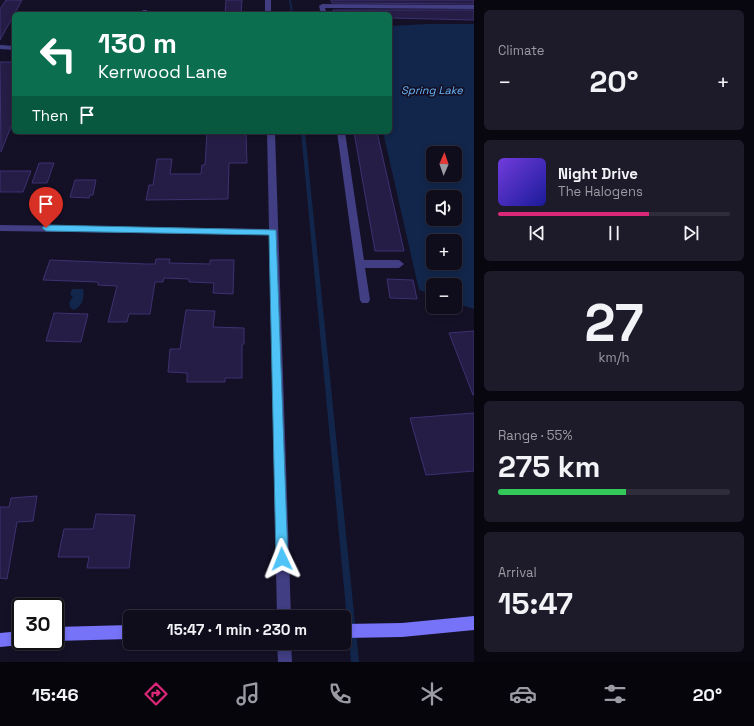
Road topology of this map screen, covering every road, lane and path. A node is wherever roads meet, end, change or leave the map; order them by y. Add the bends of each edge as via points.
1 (268, 0) edge
2 (474, 7) edge
3 (268, 12) edge
4 (324, 12) edge
5 (0, 47) edge
6 (12, 48) edge
7 (271, 134) edge
8 (340, 134) edge
9 (0, 228) edge
10 (273, 232) junction
11 (360, 264) junction
12 (399, 264) dead end
13 (365, 300) dead end
14 (284, 610) edge
15 (474, 623) edge
16 (123, 632) edge
17 (351, 632) edge
18 (64, 634) edge
19 (12, 639) edge
20 (0, 640) edge
21 (284, 650) edge
22 (285, 662) edge

1 - 3 street
2 - 4 street via 322,6
5 - 6 street
7 - 10 street
8 - 11 street
9 - 10 street
10 - 14 street
11 - 12 street
11 - 13 street
15 - 17 main road
16 - 18 main road
19 - 20 main road
21 - 22 street

